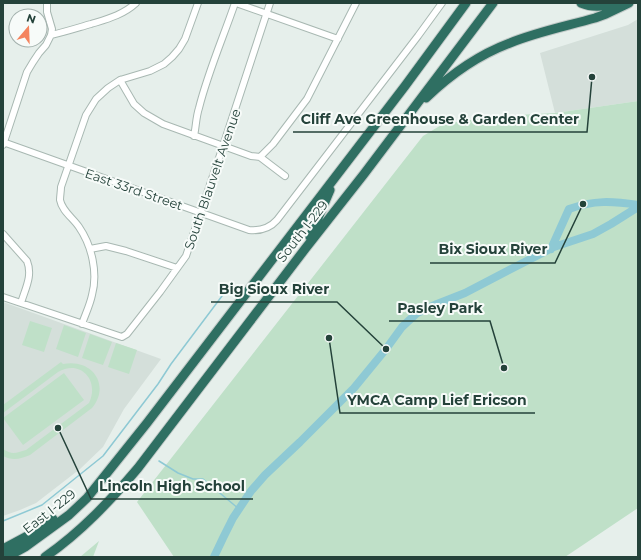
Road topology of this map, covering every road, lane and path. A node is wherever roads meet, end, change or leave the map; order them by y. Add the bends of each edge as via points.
1 (47, 3) edge
2 (136, 3) edge
3 (198, 3) edge
4 (236, 3) edge
5 (265, 3) edge
6 (270, 3) edge
7 (356, 3) edge
8 (442, 3) edge
9 (493, 3) edge
10 (581, 3) edge
11 (615, 3) edge
12 (629, 3) edge
13 (464, 5) edge
14 (266, 13) junction
15 (51, 36) junction
16 (338, 40) junction
17 (120, 80) junction
18 (194, 136) junction
19 (388, 141) junction
20 (3, 144) edge
21 (224, 146) junction
22 (260, 157) junction
23 (69, 166) junction
24 (285, 176) dead end
25 (336, 177) junction
26 (201, 212) junction
27 (3, 234) edge
28 (90, 249) junction
29 (304, 249) junction
30 (177, 268) junction
31 (3, 297) edge
32 (20, 303) junction
33 (82, 324) junction
34 (87, 498) junction
35 (3, 549) edge
36 (7, 557) edge
37 (45, 557) edge

1 - 15 street
2 - 15 street via 114,17
3 - 17 street via 185,39 172,57 150,71
4 - 14 street
4 - 18 street via 202,96
5 - 14 street
6 - 14 street, South Blauvelt Avenue
7 - 16 street
8 - 26 street, East 33rd Street via 272,225 249,230
9 - 19 highway, South I-229
10 - 11 highway via 595,7
12 - 19 highway via 595,18 510,42 481,56 435,90
13 - 25 highway, South I-229
14 - 16 street
14 - 21 street, South Blauvelt Avenue
15 - 20 street via 27,72
16 - 22 street via 307,99
17 - 18 street via 134,104 144,113 163,124
17 - 23 street via 96,99 86,115
18 - 21 street
19 - 29 highway, South I-229
20 - 23 street, East 33rd Street
21 - 22 street
21 - 26 street, South Blauvelt Avenue
22 - 24 street
23 - 26 street, East 33rd Street
23 - 28 street via 61,187 60,199 63,208 79,227
25 - 29 highway
25 - 34 highway, South I-229
26 - 30 street, South Blauvelt Avenue via 186,256
27 - 32 street via 29,266 29,278
28 - 30 street via 106,246 126,250
28 - 33 street via 94,282
29 - 37 highway, South I-229 via 138,468 105,506
30 - 33 street, South Blauvelt Avenue via 127,334 122,337
31 - 32 street
32 - 33 street
34 - 35 highway
34 - 36 highway, East I-229 via 69,515

